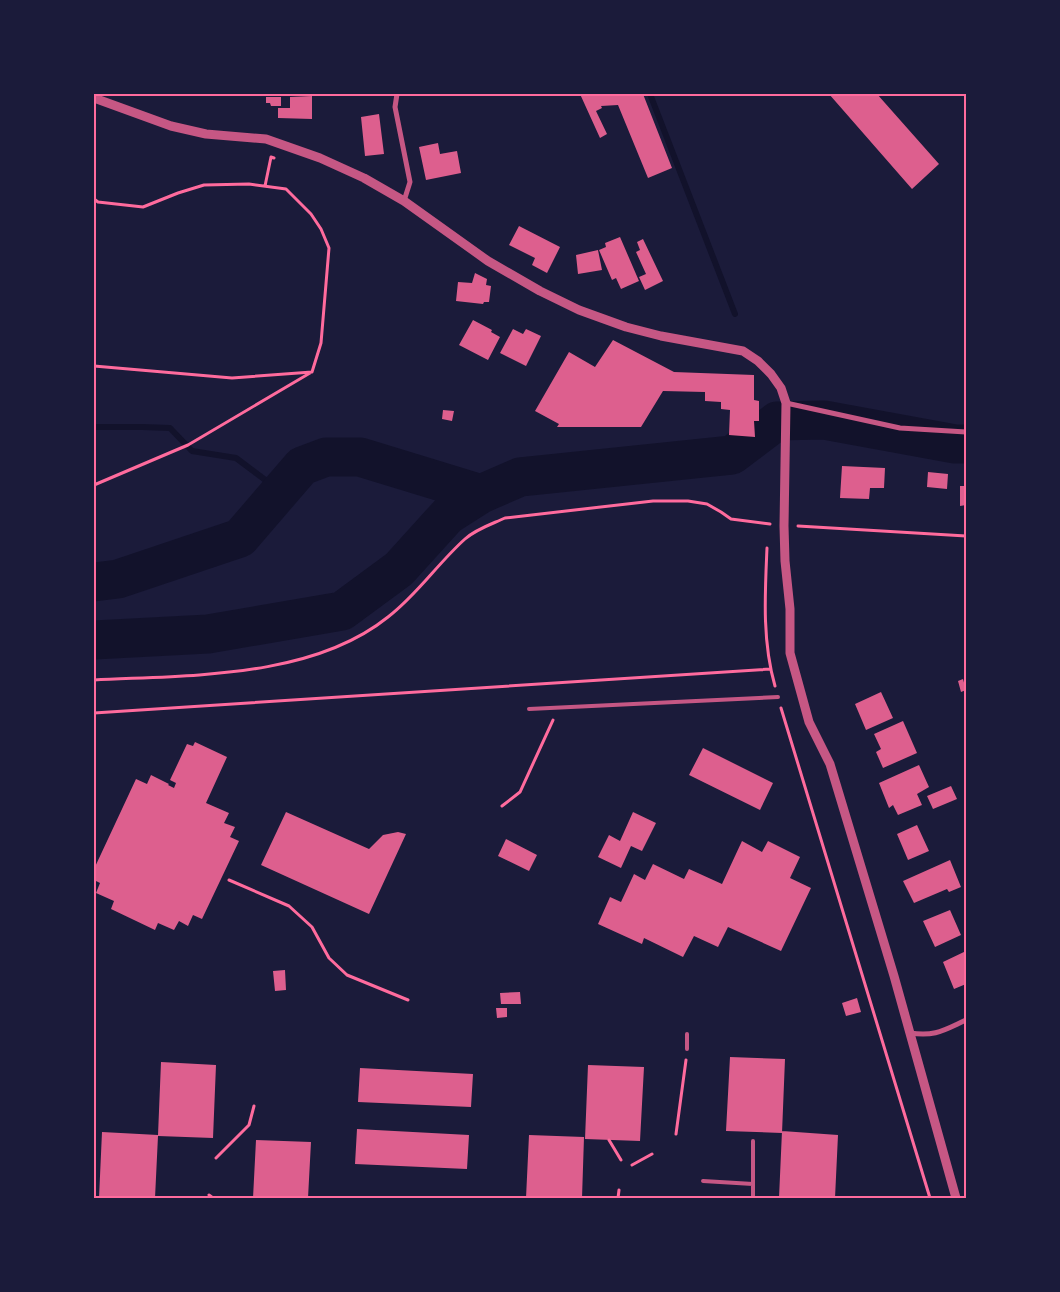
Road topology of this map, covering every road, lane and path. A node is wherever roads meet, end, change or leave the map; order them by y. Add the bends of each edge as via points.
1 (397, 94) edge
2 (94, 98) edge
3 (278, 160) dead end
4 (265, 186) junction
5 (94, 199) edge
6 (404, 201) junction
7 (94, 366) edge
8 (312, 372) junction
9 (786, 403) junction
10 (966, 432) edge
11 (94, 485) edge
12 (769, 524) junction
13 (784, 526) junction
14 (768, 532) dead end
15 (966, 536) edge
16 (768, 542) dead end
17 (770, 669) junction
18 (94, 680) edge
19 (778, 697) junction
20 (557, 707) junction
21 (529, 709) dead end
22 (94, 713) edge
23 (502, 806) dead end
24 (229, 880) dead end
25 (408, 1000) dead end
26 (966, 1020) edge
27 (910, 1033) junction
28 (687, 1034) dead end
29 (687, 1050) joint
30 (254, 1106) dead end
31 (676, 1134) dead end
32 (609, 1140) dead end
33 (753, 1142) dead end
34 (652, 1154) dead end
35 (216, 1158) dead end
36 (621, 1160) dead end
37 (632, 1165) dead end
38 (703, 1181) dead end
39 (753, 1184) junction
40 (619, 1190) dead end
41 (209, 1195) dead end
42 (213, 1198) edge
43 (618, 1198) edge
44 (753, 1198) edge
45 (930, 1198) edge
46 (956, 1198) edge

1 - 6 street via 394,107 410,182
2 - 6 street via 180,128 206,134 266,139 320,158
3 - 4 path via 271,157
4 - 5 path via 204,185 143,207
4 - 8 path via 286,189 311,214 329,248 322,343
6 - 9 street via 488,261 540,292 579,310 661,336 743,351 771,374
7 - 8 path via 232,378
8 - 11 path via 171,454
9 - 10 street via 900,428
9 - 13 street
12 - 13 path
12 - 14 path
12 - 18 path via 731,519 707,504 688,501 654,501 505,518 466,538 389,617 362,635 319,654 284,665 216,674
13 - 15 path
13 - 27 street via 790,653 809,722 830,764
16 - 17 path via 765,605
17 - 19 path
17 - 22 path
19 - 20 lane
19 - 45 path
20 - 21 lane
20 - 23 path via 556,716 520,792
24 - 25 path via 289,906 312,927 329,958 347,975
26 - 27 street via 926,1036
27 - 46 street
28 - 29 lane
29 - 31 path
30 - 35 path via 249,1125
32 - 36 path
33 - 39 lane
34 - 37 path
38 - 39 lane
39 - 44 lane
40 - 43 path
41 - 42 path

